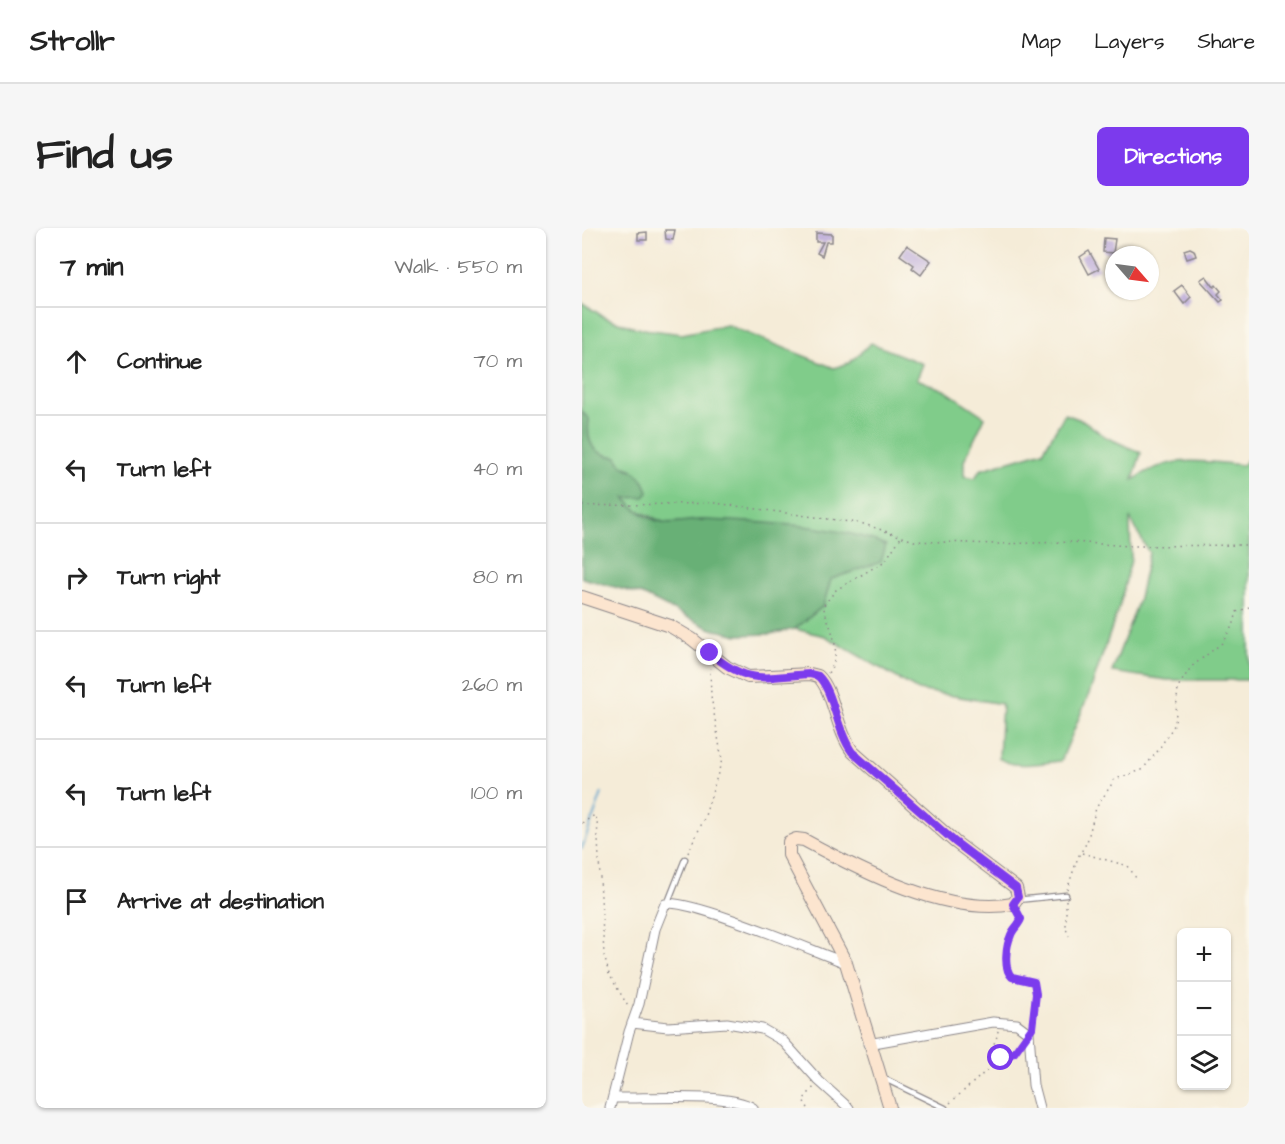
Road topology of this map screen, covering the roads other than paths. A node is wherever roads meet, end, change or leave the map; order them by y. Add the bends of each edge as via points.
1 (582, 597) edge
2 (685, 859) road end
3 (1066, 895) dead end
4 (668, 902) junction
5 (1015, 902) junction
6 (846, 963) junction
7 (634, 1019) junction
8 (868, 1044) junction
9 (879, 1077) junction
10 (611, 1103) edge
11 (753, 1108) edge
12 (849, 1108) edge
13 (890, 1108) edge
14 (946, 1108) edge
15 (1039, 1108) edge

1 - 5 main road via 670,626 747,677 810,674 823,680 841,734 852,752 955,842 1012,884 1018,894
2 - 4 lane
3 - 5 lane
4 - 6 street via 717,915
4 - 7 street via 654,929
5 - 6 main road via 980,907 945,900 862,872 804,840 789,842 789,855
6 - 8 main road
7 - 10 street
7 - 12 street via 668,1027 747,1024 776,1035
8 - 9 main road
8 - 15 street via 996,1022 1017,1024 1029,1032
9 - 13 main road
9 - 14 lane
10 - 11 street via 714,1099 737,1101

